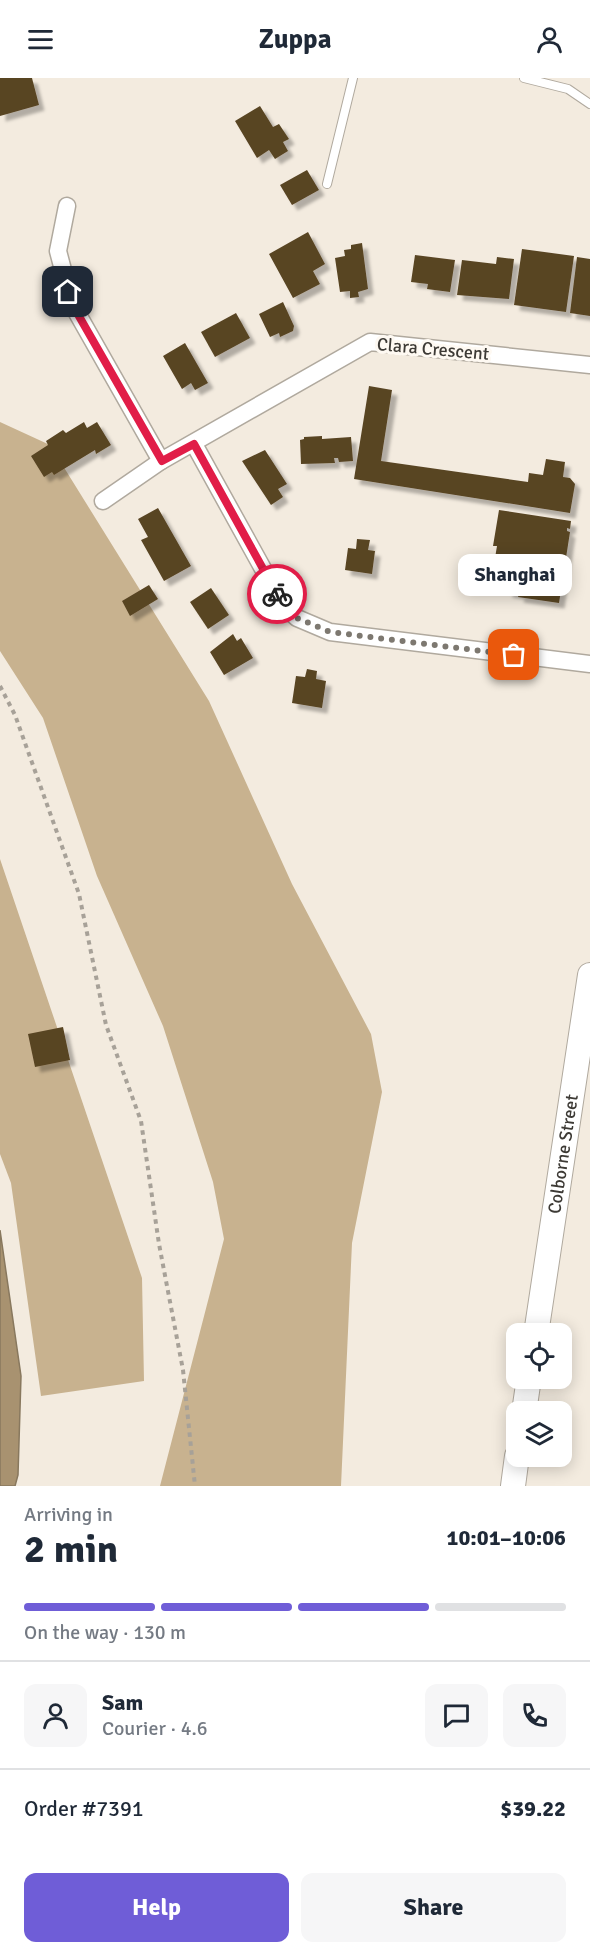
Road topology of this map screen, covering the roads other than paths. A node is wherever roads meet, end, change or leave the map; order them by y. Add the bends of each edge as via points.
1 (353, 78) edge
2 (524, 78) edge
3 (590, 104) edge
4 (327, 184) dead end
5 (67, 206) dead end
6 (590, 365) edge
7 (194, 444) junction
8 (162, 461) junction
9 (103, 501) dead end
10 (590, 664) edge
11 (590, 975) edge
12 (538, 1323) edge
13 (516, 1467) edge
14 (513, 1486) edge

1 - 4 lane
2 - 3 lane via 568,89
5 - 8 street via 58,251 72,304
6 - 7 street, Clara Crescent via 370,342
7 - 8 street, Clara Crescent
7 - 10 street via 284,605 297,618 330,632
8 - 9 street, Clara Crescent
11 - 12 main road, Colborne Street
13 - 14 main road

